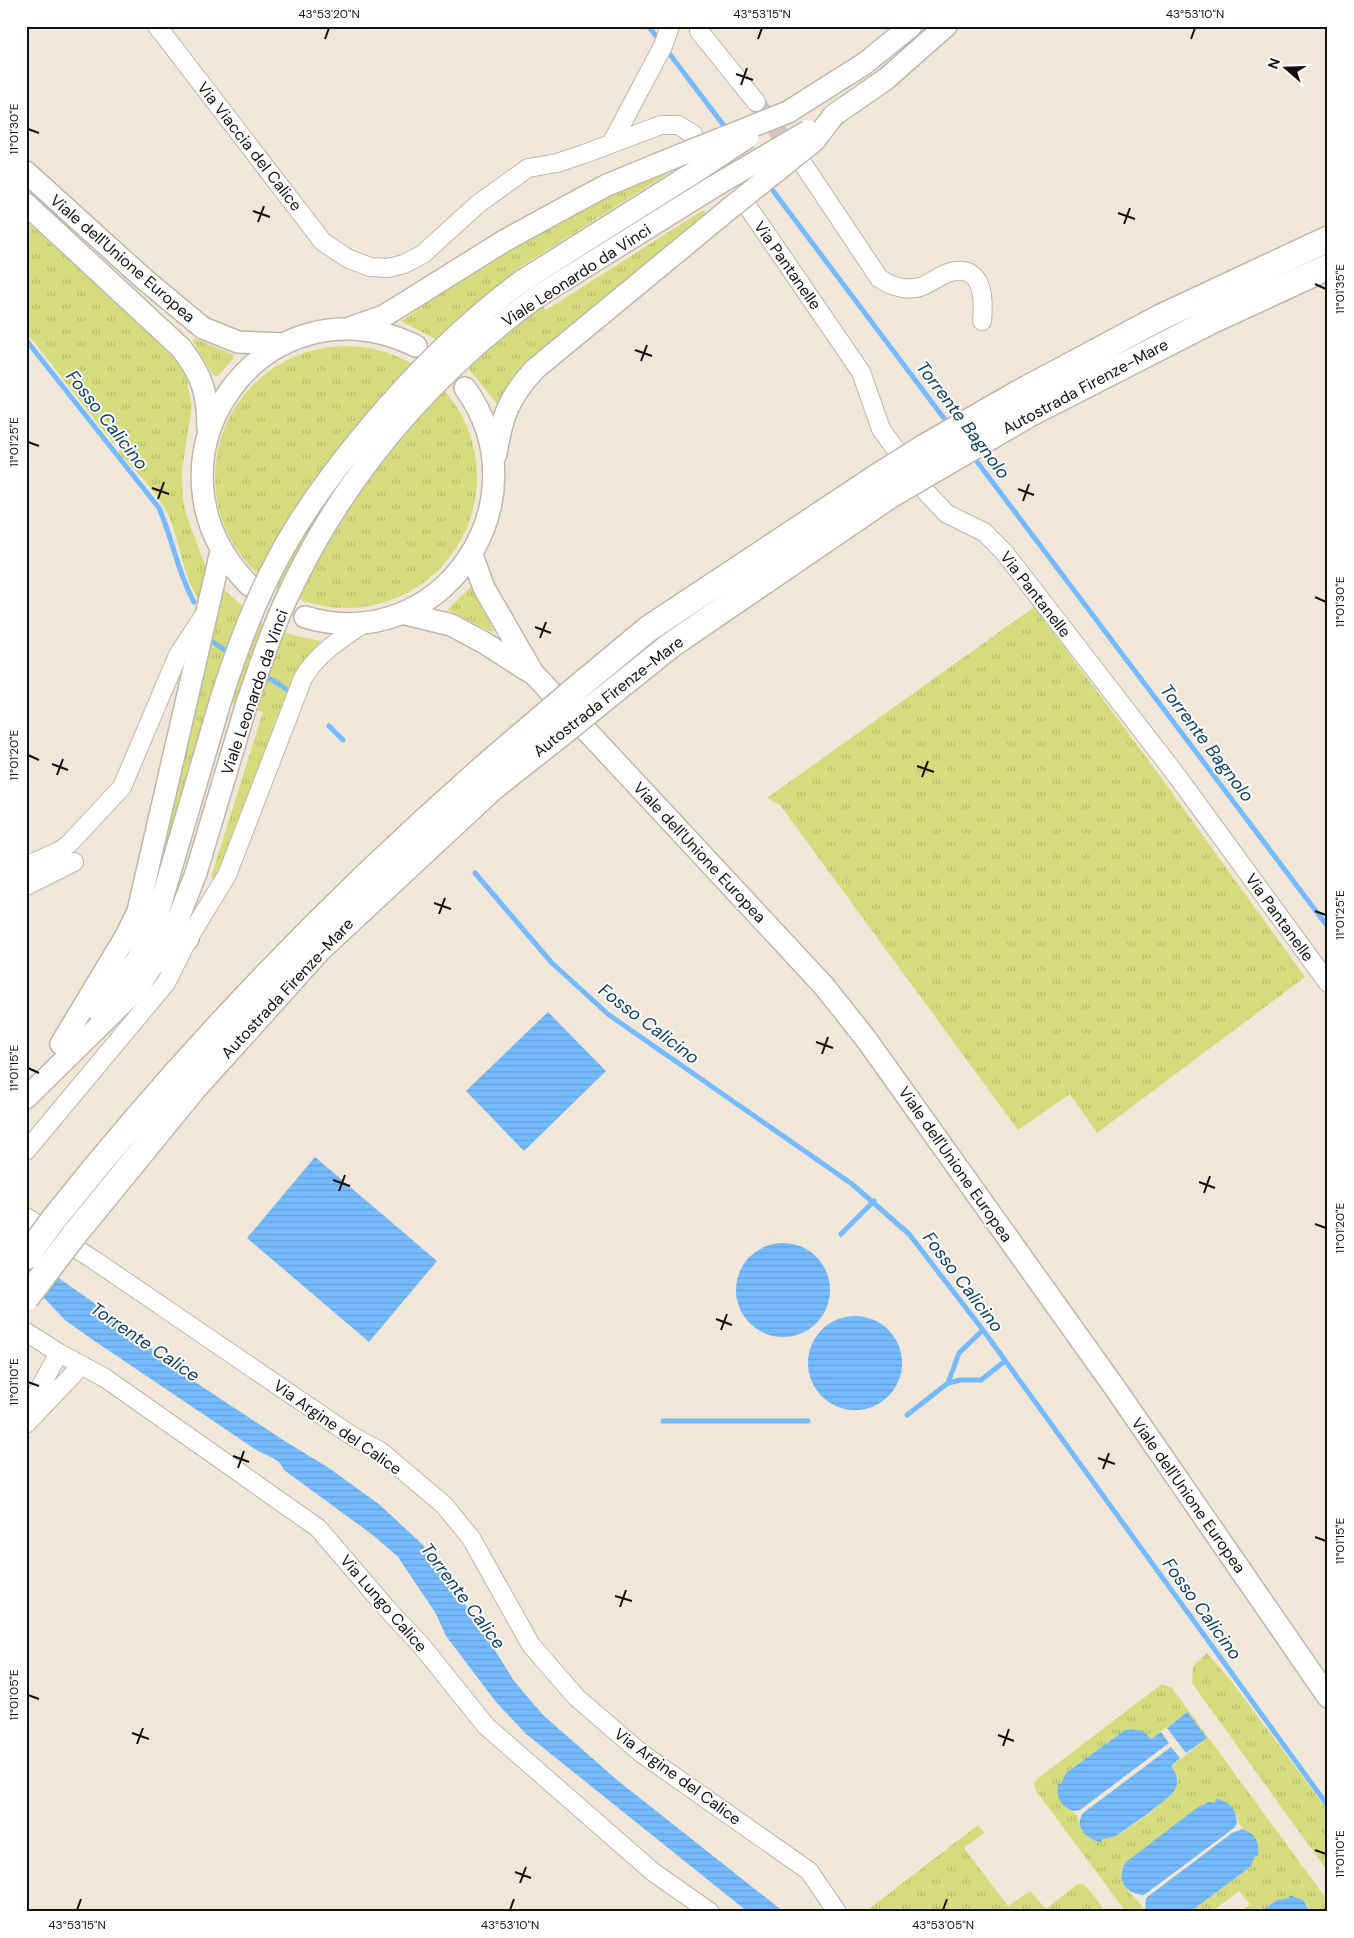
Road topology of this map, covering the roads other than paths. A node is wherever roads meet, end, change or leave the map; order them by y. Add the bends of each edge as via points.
1 (157, 26) edge
2 (670, 26) edge
3 (700, 26) edge
4 (911, 26) edge
5 (946, 26) edge
6 (756, 102) tunnel mouth
7 (834, 115) junction
8 (611, 144) junction
9 (695, 151) junction
10 (805, 167) tunnel mouth
11 (26, 172) edge
12 (26, 204) edge
13 (750, 210) tunnel mouth
14 (1328, 239) edge
15 (1328, 267) edge
16 (982, 321) dead end
17 (343, 329) junction
18 (284, 344) junction
19 (416, 346) dead end
20 (465, 388) dead end
21 (1024, 404) junction
22 (208, 433) junction
23 (494, 464) junction
24 (885, 485) junction
25 (221, 551) junction
26 (472, 555) junction
27 (249, 585) dead end
28 (209, 610) junction
29 (402, 613) junction
30 (306, 617) dead end
31 (366, 622) junction
32 (533, 673) junction
33 (550, 727) junction
34 (74, 862) dead end
35 (26, 866) edge
36 (26, 886) edge
37 (188, 939) junction
38 (1328, 983) edge
39 (137, 989) junction
40 (61, 1044) junction
41 (26, 1078) edge
42 (26, 1098) edge
43 (26, 1152) edge
44 (26, 1217) edge
45 (26, 1257) edge
46 (26, 1298) edge
47 (26, 1332) edge
48 (59, 1353) junction
49 (82, 1364) junction
50 (26, 1413) edge
51 (26, 1424) edge
52 (1328, 1696) edge
53 (710, 1912) edge
54 (837, 1912) edge

1 - 8 street, Via Viaccia del Calice via 323,242 349,260 370,267 388,268 423,254 478,204 528,168 556,164
2 - 8 street via 663,46
3 - 6 street via 698,31
4 - 9 main road, bridge via 864,64 788,112
5 - 7 main road, Viale Leonardo da Vinci via 886,79
7 - 23 main road, bridge via 814,141 535,368 507,406
7 - 39 main road, Viale Leonardo da Vinci, bridge via 536,298 480,340 400,421 354,481 319,536 284,604 246,706 187,898 171,937
8 - 9 street via 669,124 678,125
9 - 17 main road via 566,206 504,240 384,316
9 - 40 main road, Viale Leonardo da Vinci, bridge via 467,324 423,365 324,484 292,533 264,586 239,645 155,923 136,960 114,991
10 - 16 street via 879,278 890,286 906,289 925,285 951,272 966,273 980,285 984,304
11 - 18 main road, Viale dell'Unione Europea via 203,328 238,342
12 - 22 main road, Viale dell'Unione Europea via 181,348 200,376 208,408
13 - 38 street, Via Pantanelle via 861,372 881,429 927,494 947,514 984,532 1004,552 1177,776
14 - 21 highway, Autostrada Firenze-Mare via 1159,318
15 - 21 highway, Autostrada Firenze-Mare
17 - 18 main road, Viale dell'Unione Europea via 323,331
17 - 19 main road, Viale dell'Unione Europea via 384,334
18 - 22 main road, Viale dell'Unione Europea via 266,354 234,384 215,414
20 - 23 main road, Viale dell'Unione Europea via 485,425
21 - 24 highway, Autostrada Firenze-Mare, bridge via 923,448
22 - 25 main road, Viale dell'Unione Europea via 202,460 202,494 210,526
23 - 26 main road, Viale dell'Unione Europea via 490,511
24 - 33 highway, Autostrada Firenze-Mare, bridge via 600,702
24 - 33 highway, Autostrada Firenze-Mare, bridge via 648,629 583,684
25 - 27 main road, Viale dell'Unione Europea
25 - 28 main road
26 - 29 main road, Viale dell'Unione Europea via 442,589
26 - 32 main road, Viale dell'Unione Europea via 484,588
28 - 35 street via 178,655 122,787 69,844
28 - 40 main road via 138,912
29 - 31 main road, Viale dell'Unione Europea
29 - 32 main road, Viale dell'Unione Europea via 451,625
30 - 31 main road, Viale dell'Unione Europea via 341,623
31 - 37 street via 336,642 317,659 303,678 227,875
32 - 52 main road, Viale dell'Unione Europea via 824,986 866,1038 1110,1380
33 - 45 highway, Autostrada Firenze-Mare, bridge via 455,791 337,902 133,1122
33 - 46 highway, Autostrada Firenze-Mare, bridge via 492,788 320,948 187,1096
34 - 36 street
37 - 39 main road
37 - 43 street via 156,997
39 - 42 main road, Viale Leonardo da Vinci
40 - 41 main road, Viale Leonardo da Vinci
44 - 54 street, Via Argine del Calice via 352,1436 380,1451 444,1505 471,1538 531,1644 576,1697 640,1753 809,1871
47 - 48 street, Via Lungo Calice
48 - 49 street, Via Lungo Calice
48 - 50 street
49 - 51 street
49 - 53 street, Via Lungo Calice via 318,1528 421,1644 486,1726 653,1872

